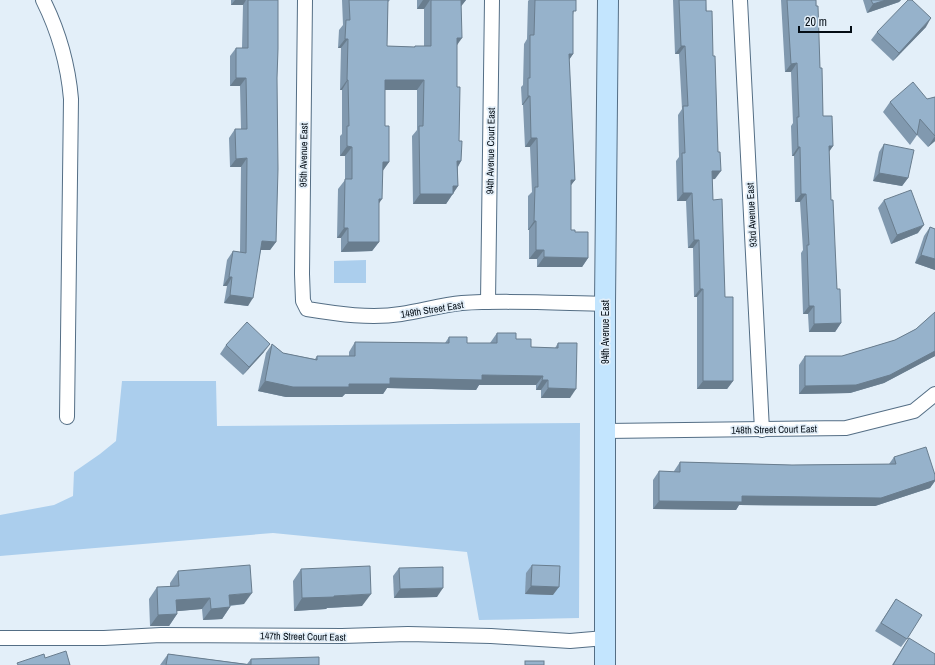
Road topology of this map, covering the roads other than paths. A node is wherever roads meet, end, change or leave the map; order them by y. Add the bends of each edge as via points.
1 (43, 0) edge
2 (305, 0) edge
3 (492, 0) edge
4 (608, 0) edge
5 (740, 0) edge
6 (488, 302) junction
7 (605, 304) junction
8 (307, 308) joint
9 (935, 394) edge
10 (67, 417) dead end
11 (762, 430) junction
12 (606, 431) junction
13 (0, 638) edge
14 (605, 638) junction
15 (605, 665) edge

1 - 10 street via 65,57 71,99
2 - 8 street, 95th Avenue East via 302,274 303,301
3 - 6 street, 94th Avenue Court East
4 - 7 main road, 94th Avenue East
5 - 11 street, 93rd Avenue East
6 - 7 street, 149th Street East
6 - 8 street, 149th Street East via 443,305 385,315 337,314
7 - 12 main road, 94th Avenue East
9 - 11 street, 148th Street Court East via 914,411 846,428
11 - 12 street, 148th Street Court East
12 - 14 main road, 94th Avenue East
13 - 14 street, 147th Street Court East via 408,634 570,641
14 - 15 main road, 94th Avenue East

